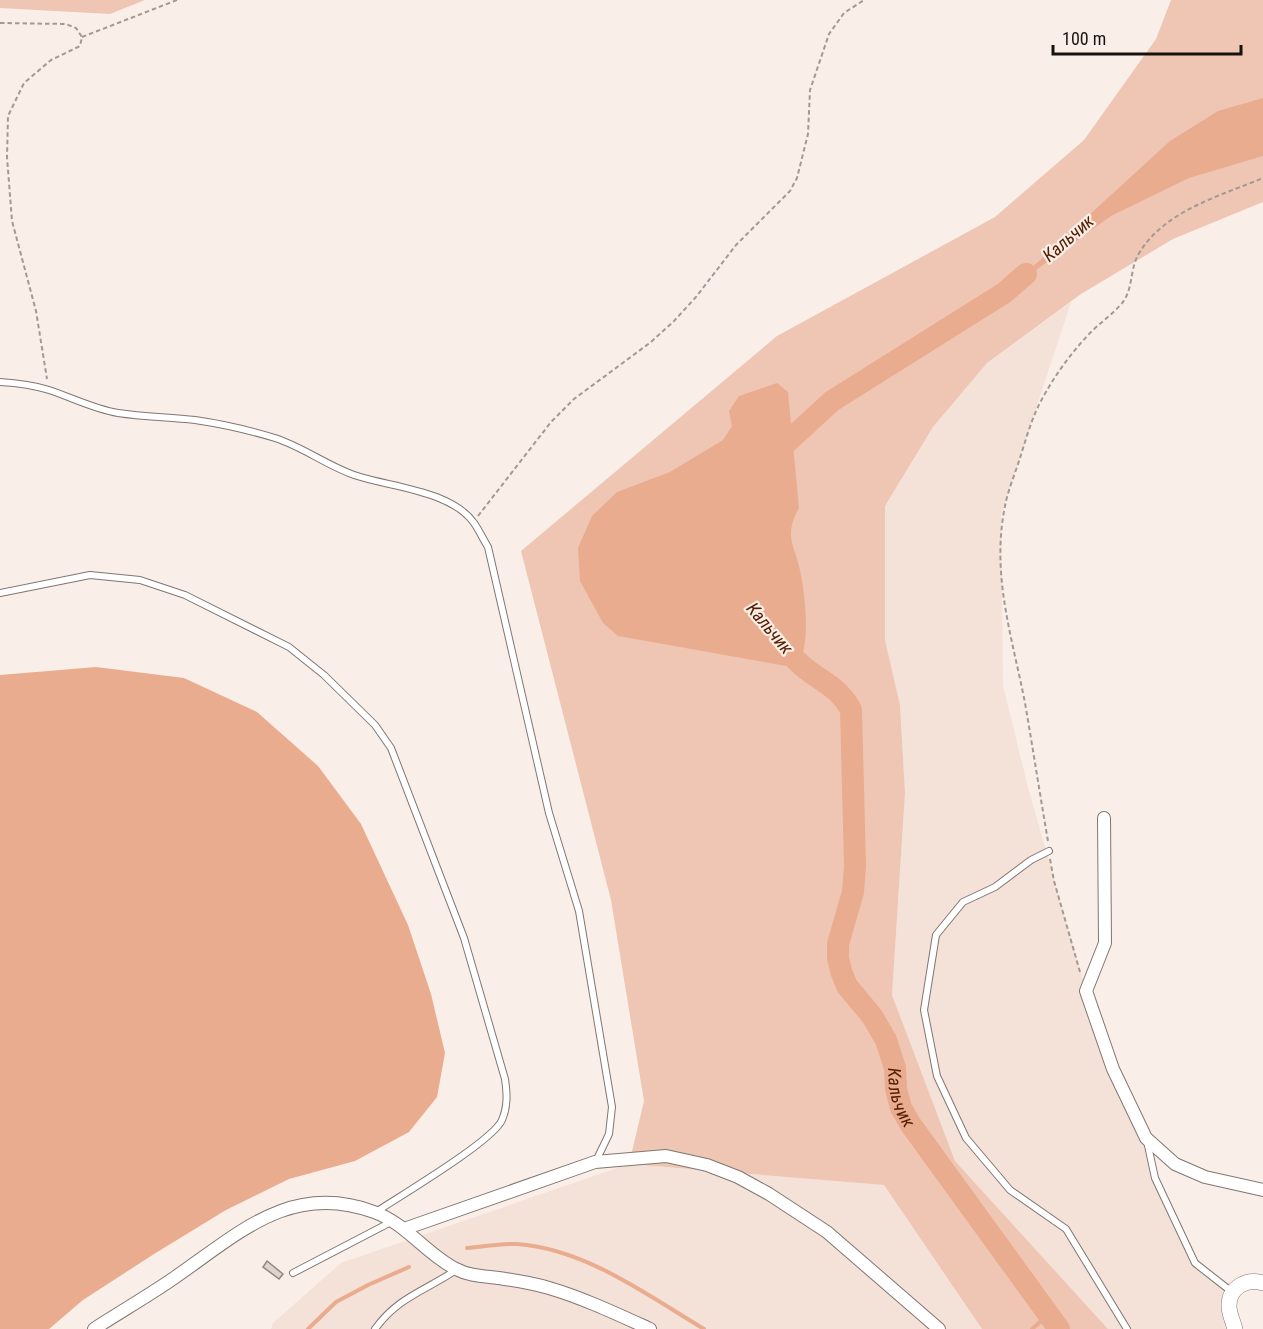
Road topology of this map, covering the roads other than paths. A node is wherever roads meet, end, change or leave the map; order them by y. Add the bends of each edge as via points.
1 (0, 382) edge
2 (0, 593) edge
3 (1104, 818) dead end
4 (1049, 851) road end
5 (1146, 1138) junction
6 (595, 1162) junction
7 (1263, 1190) edge
8 (375, 1212) junction
9 (392, 1222) junction
10 (404, 1228) junction
11 (457, 1270) junction
12 (293, 1273) dead end
13 (1263, 1283) edge
14 (1232, 1292) junction
15 (94, 1329) edge
16 (375, 1329) edge
17 (650, 1329) edge
18 (939, 1329) edge
19 (1127, 1329) edge
20 (1235, 1329) edge

1 - 6 lane via 49,390 118,413 195,420 278,439 353,475 453,504 473,522 488,547 549,813 579,911 612,1107 609,1134
2 - 8 lane via 90,575 140,580 185,595 289,647 375,725 391,748 464,938 508,1100 502,1122 484,1141
3 - 5 street via 1105,943 1086,992 1113,1069
4 - 19 lane via 995,887 963,902 936,935 924,1010 937,1076 966,1138 1010,1190 1066,1229
5 - 7 street via 1175,1164 1205,1177
5 - 14 lane via 1155,1178 1195,1263
6 - 10 street
6 - 18 street via 666,1156 738,1177 827,1232
8 - 9 street
8 - 15 street via 338,1203 306,1203 273,1213
9 - 10 street
9 - 12 lane
10 - 11 street
11 - 16 lane via 408,1296
11 - 17 street via 550,1288
13 - 14 street via 1250,1281
14 - 20 street via 1228,1303

